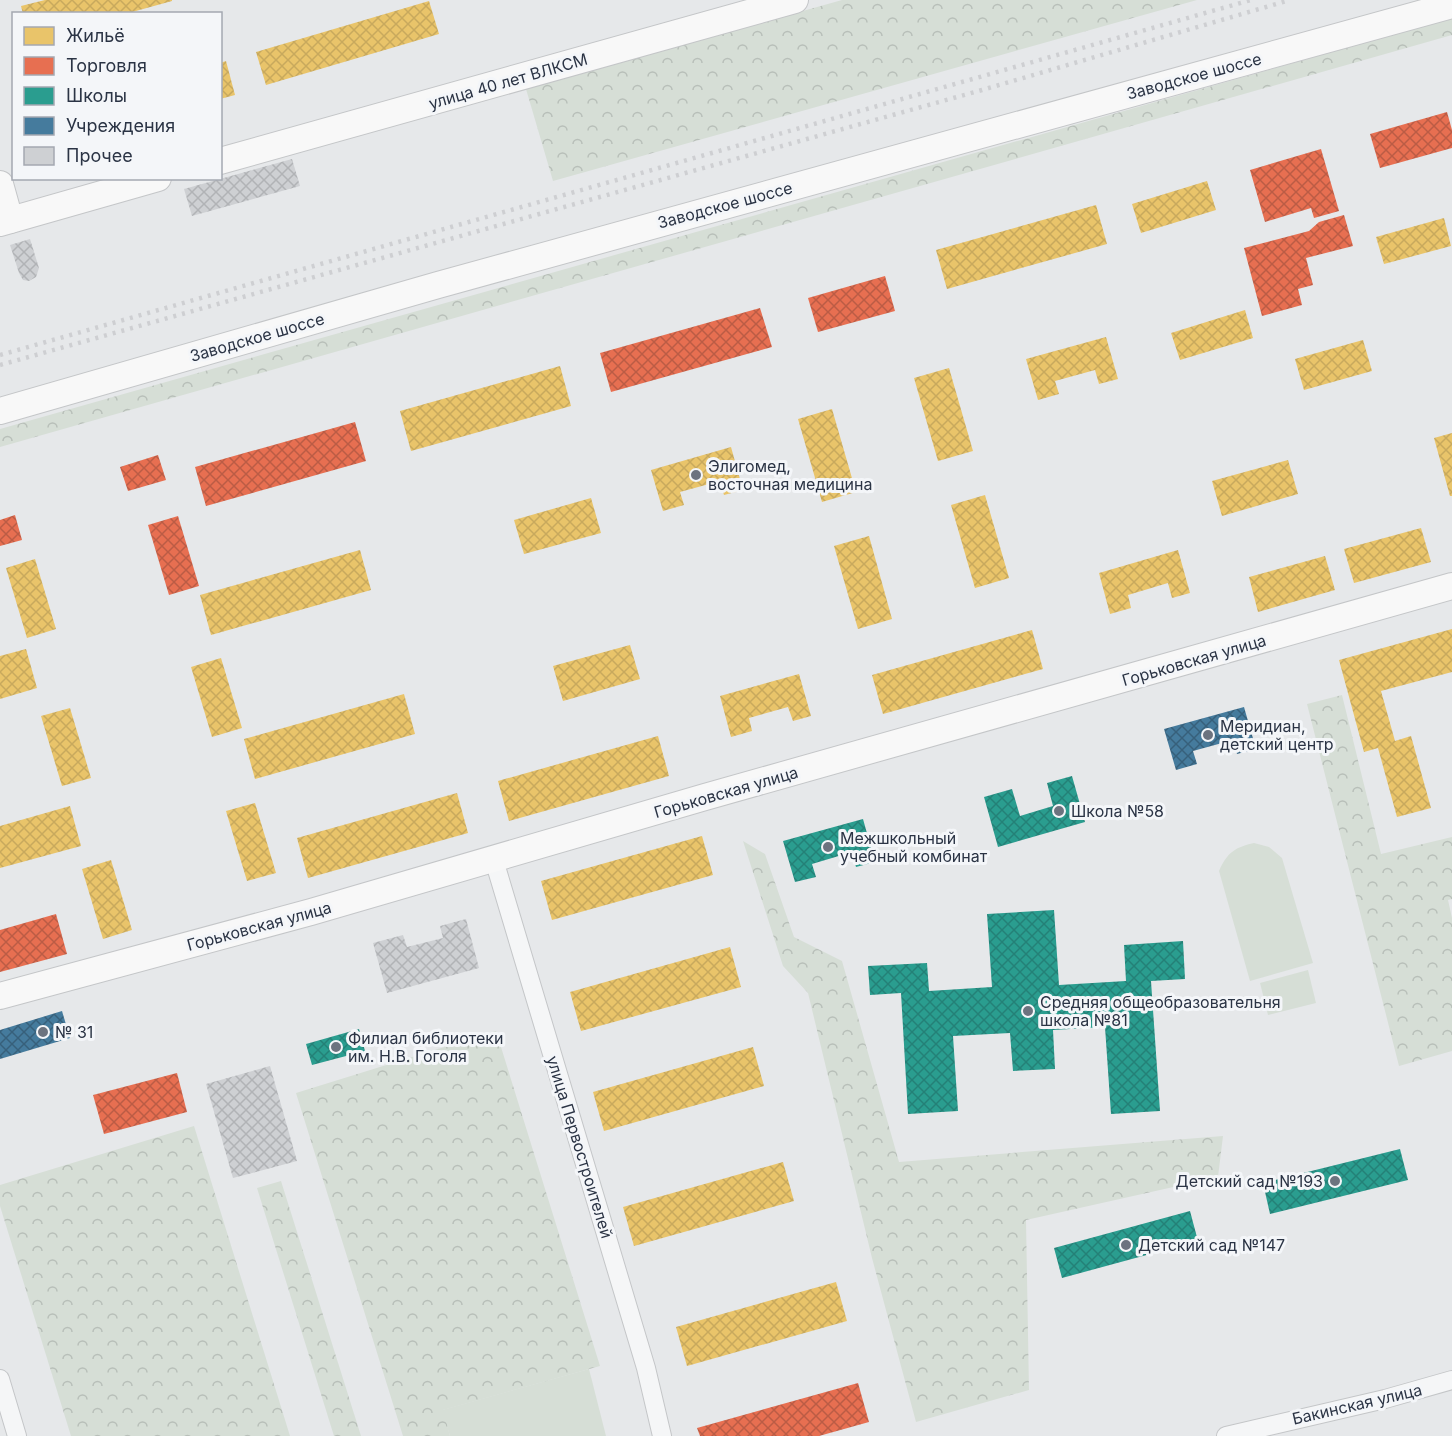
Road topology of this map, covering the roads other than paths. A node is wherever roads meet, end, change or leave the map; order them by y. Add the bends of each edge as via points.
1 (795, 0) edge
2 (1452, 5) edge
3 (222, 160) edge
4 (151, 180) edge
5 (0, 184) edge
6 (5, 221) edge
7 (0, 411) edge
8 (1452, 586) edge
9 (494, 860) junction
10 (0, 996) edge
11 (0, 1379) edge
12 (1452, 1380) edge
13 (17, 1436) edge
14 (662, 1436) edge
15 (1226, 1436) edge

1 - 3 street, улица 40 лет ВЛКСМ
2 - 7 street, Заводское шоссе via 449,282
4 - 6 street
5 - 6 street
8 - 9 street, Горьковская улица
9 - 10 street, Горьковская улица
9 - 14 street, улица Первостроителей via 646,1368
11 - 13 street
12 - 15 street, Бакинская улица

